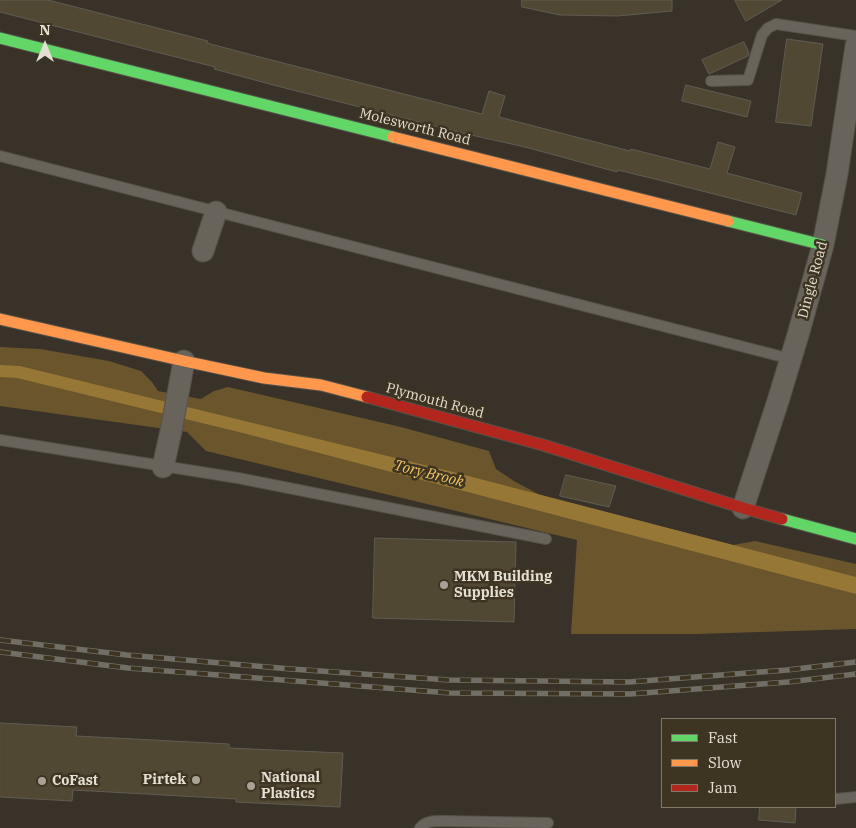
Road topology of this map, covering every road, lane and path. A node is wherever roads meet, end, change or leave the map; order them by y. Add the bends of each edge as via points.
1 (856, 36) edge
2 (0, 38) edge
3 (856, 46) edge
4 (711, 81) dead end
5 (0, 156) edge
6 (216, 212) junction
7 (823, 245) junction
8 (203, 252) dead end
9 (0, 319) edge
10 (791, 359) junction
11 (184, 362) junction
12 (0, 440) edge
13 (163, 466) junction
14 (743, 508) junction
15 (546, 539) dead end
16 (856, 539) edge
17 (856, 797) edge
18 (836, 799) edge
19 (548, 823) dead end
20 (420, 828) edge

1 - 4 lane via 776,24 762,35 748,80
2 - 7 main road, Molesworth Road
3 - 7 street, Dingle Road
5 - 6 lane
6 - 8 street
6 - 10 lane
7 - 10 street, Dingle Road
9 - 11 main road, Plymouth Road
10 - 14 street, Dingle Road
11 - 13 street
11 - 14 main road, Plymouth Road via 264,378 321,385 543,445
12 - 13 lane
13 - 15 lane
14 - 16 main road, Plymouth Road
17 - 18 lane
19 - 20 lane via 430,821

